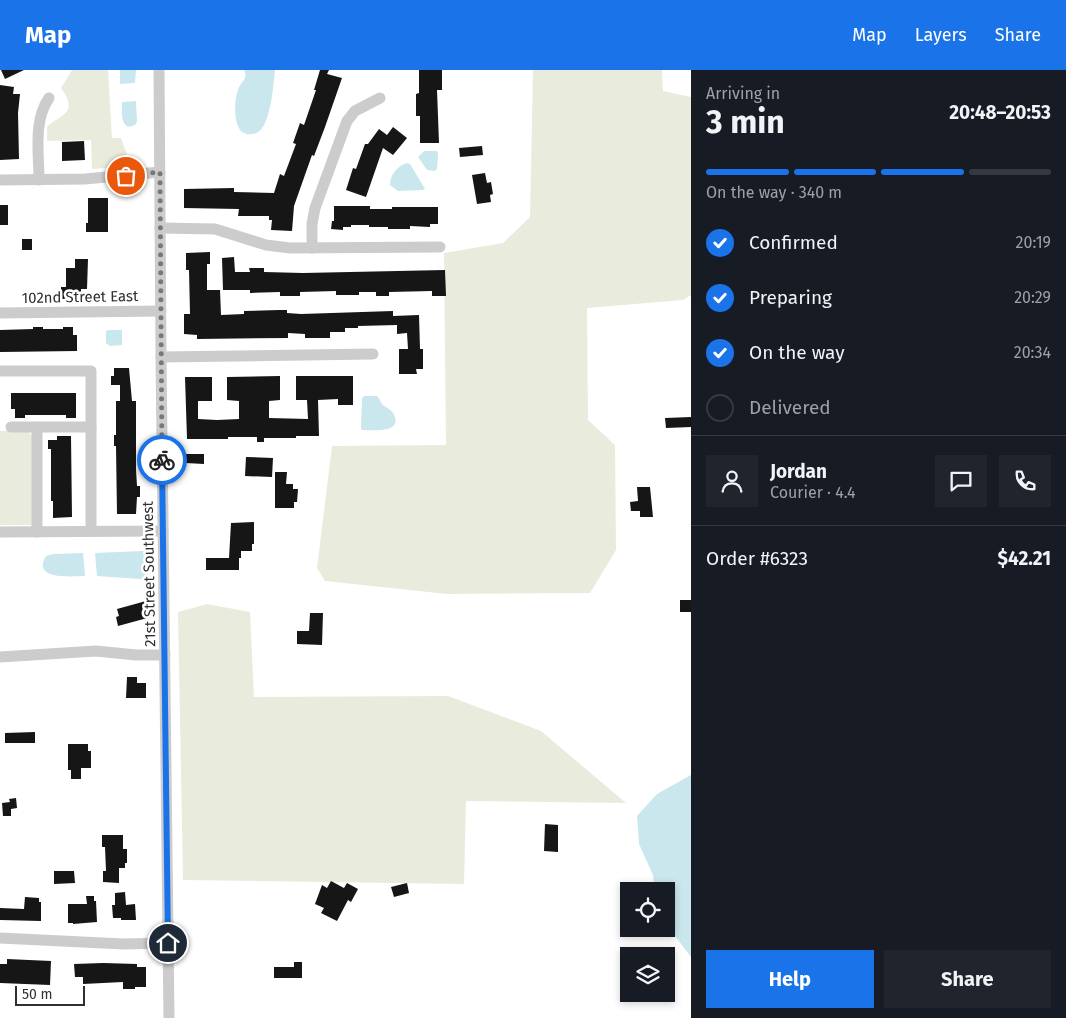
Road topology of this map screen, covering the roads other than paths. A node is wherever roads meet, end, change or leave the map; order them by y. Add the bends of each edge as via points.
1 (159, 70) edge
2 (49, 98) dead end
3 (380, 98) dead end
4 (160, 172) junction
5 (0, 180) edge
6 (39, 180) junction
7 (160, 228) junction
8 (440, 247) dead end
9 (312, 248) junction
10 (161, 311) junction
11 (0, 313) edge
12 (373, 354) dead end
13 (161, 357) junction
14 (0, 371) edge
15 (37, 426) junction
16 (11, 427) dead end
17 (91, 427) junction
18 (163, 531) junction
19 (0, 532) edge
20 (37, 532) junction
21 (91, 532) junction
22 (164, 655) junction
23 (0, 657) edge
24 (0, 938) edge
25 (168, 943) junction
26 (169, 1018) edge

1 - 4 street, 21st Street Southwest
2 - 6 street via 39,120
3 - 9 street via 355,111 348,121 315,208
4 - 6 street
4 - 7 street, 21st Street Southwest
5 - 6 street
7 - 9 street via 215,229 266,245
7 - 10 street, 21st Street Southwest
8 - 9 street
10 - 11 street, 102nd Street East
10 - 13 street, 21st Street Southwest
12 - 13 street
13 - 18 street, 21st Street Southwest
14 - 17 street via 90,371
15 - 16 street
15 - 17 street
15 - 20 street
17 - 21 street
18 - 21 street
18 - 22 street, 21st Street Southwest
19 - 20 street
20 - 21 street
22 - 23 street via 96,651
22 - 25 street, 21st Street Southwest
24 - 25 street
25 - 26 street, 21st Street Southwest

